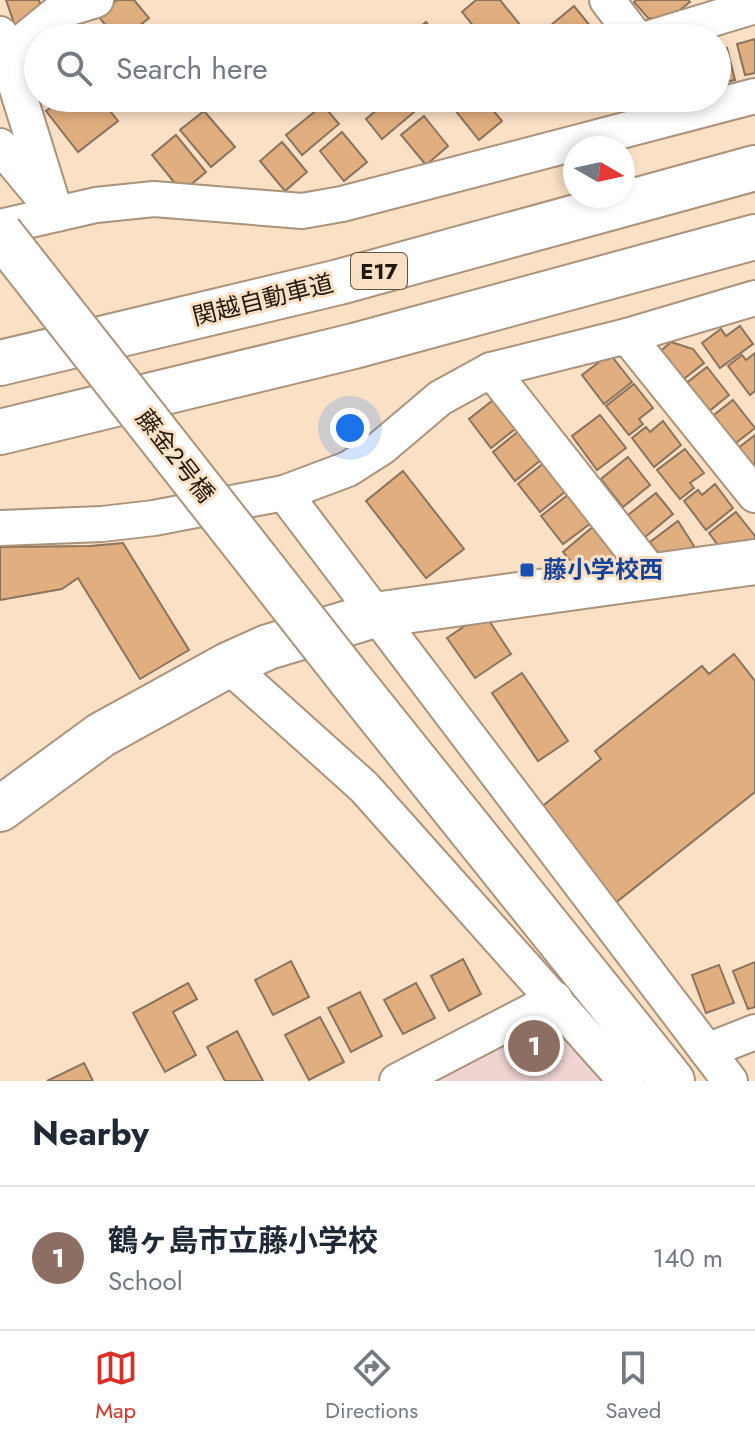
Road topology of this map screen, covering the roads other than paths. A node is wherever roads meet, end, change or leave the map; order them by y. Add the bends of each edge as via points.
1 (96, 0) edge
2 (607, 0) edge
3 (755, 6) edge
4 (38, 24) edge
5 (625, 24) edge
6 (696, 24) edge
7 (24, 32) edge
8 (3, 45) edge
9 (755, 96) edge
10 (731, 99) edge
11 (24, 112) edge
12 (24, 112) edge
13 (665, 112) edge
14 (0, 146) edge
15 (755, 168) edge
16 (56, 214) junction
17 (0, 230) edge
18 (755, 237) edge
19 (754, 300) edge
20 (627, 336) junction
21 (0, 363) edge
22 (491, 370) junction
23 (0, 432) edge
24 (284, 493) junction
25 (755, 495) edge
26 (0, 528) edge
27 (755, 562) edge
28 (654, 577) junction
29 (375, 615) junction
30 (228, 665) junction
31 (0, 809) edge
32 (555, 999) junction
33 (755, 1032) edge
34 (707, 1051) junction
35 (397, 1081) edge
36 (626, 1081) edge
37 (672, 1081) edge
38 (730, 1081) edge

1 - 4 street
2 - 5 street
3 - 6 street
7 - 8 street
8 - 12 street
9 - 10 street
11 - 16 street
13 - 16 street via 302,211 154,199
14 - 16 street
15 - 21 main road, 関越自動車道 / E17 via 339,282
16 - 17 street
17 - 37 main road, 藤金2号橋, bridge
18 - 23 main road via 354,346
19 - 20 street
20 - 22 street
20 - 25 street
22 - 24 street via 440,398 348,469
22 - 28 street
24 - 26 street via 154,518
24 - 29 street
27 - 28 main road
28 - 29 main road
29 - 30 main road via 268,647
29 - 34 street
30 - 31 main road via 101,735
30 - 32 street via 364,787
32 - 35 street
32 - 36 street
33 - 34 street
34 - 38 street

